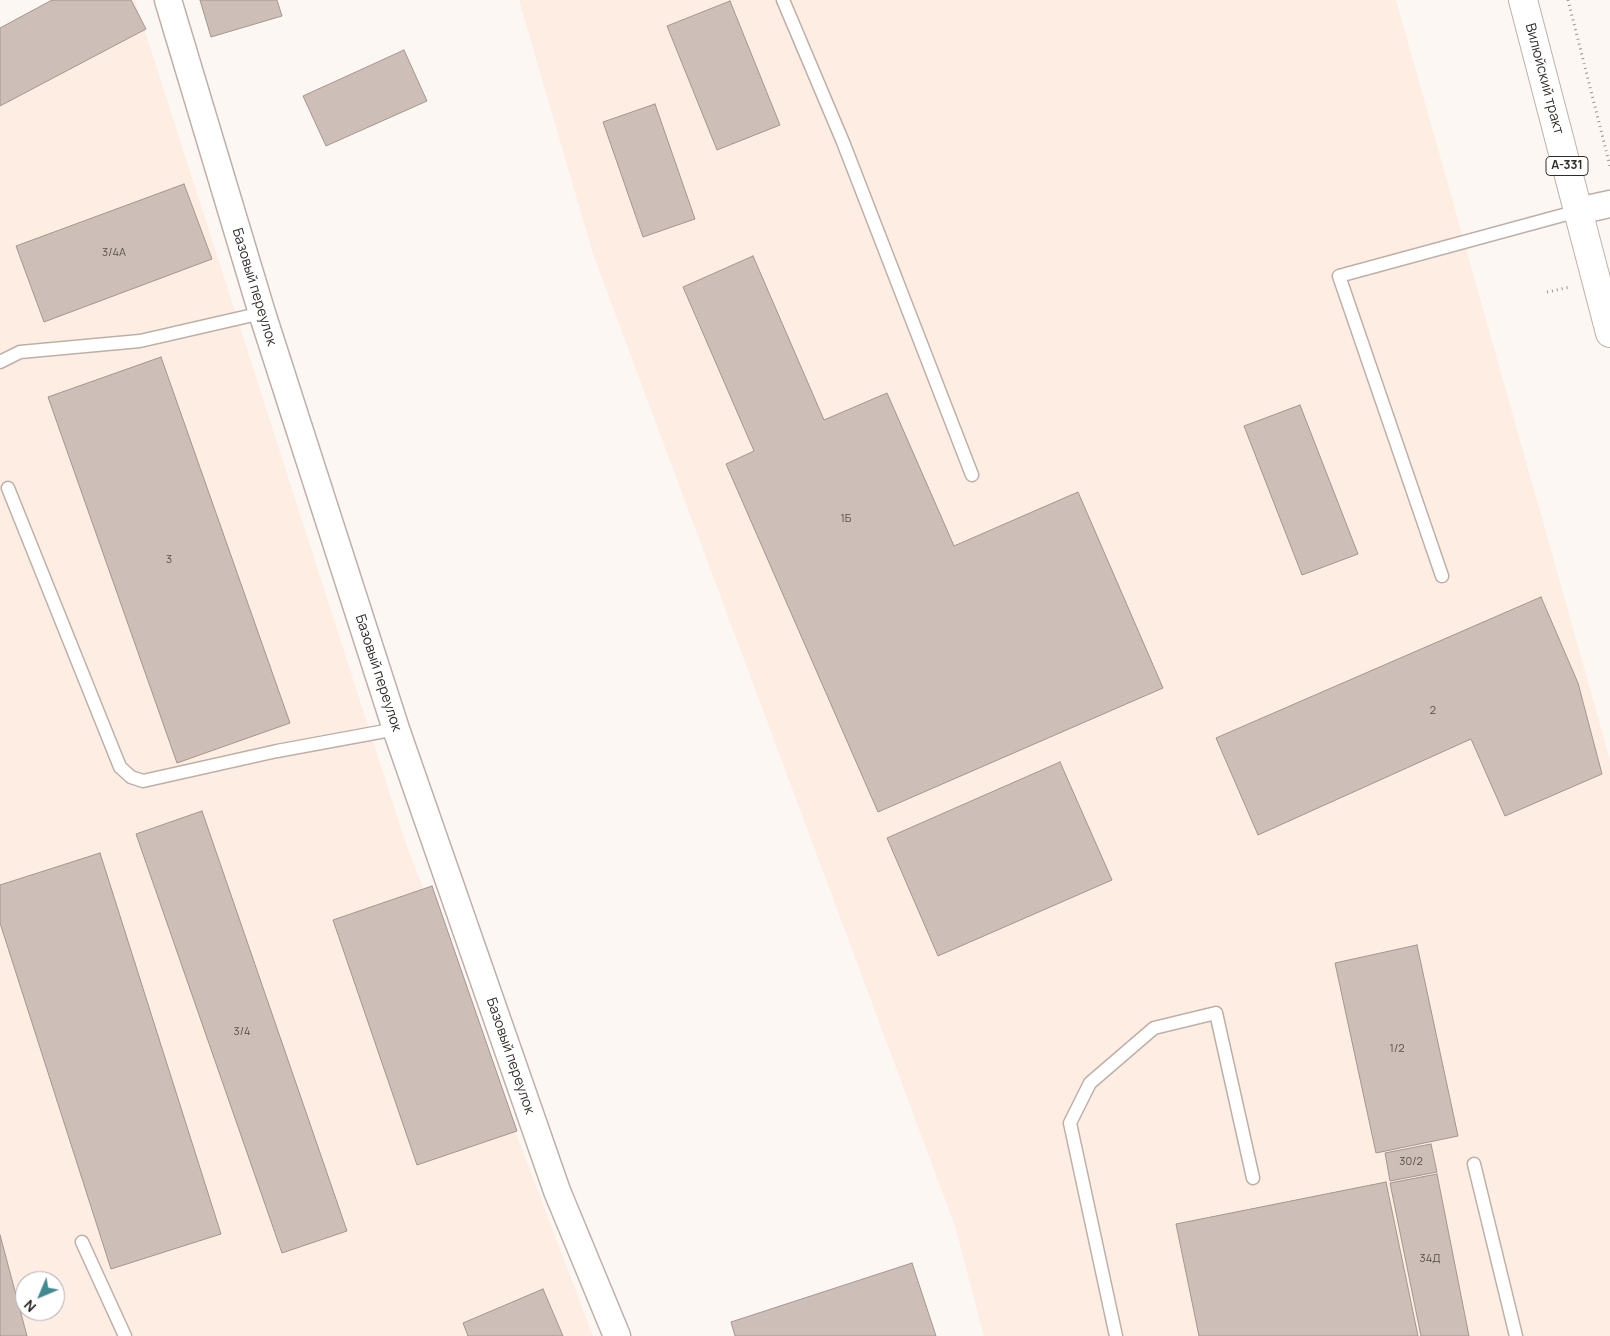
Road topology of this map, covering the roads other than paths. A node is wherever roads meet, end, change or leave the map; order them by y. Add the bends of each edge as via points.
1 (168, 0) edge
2 (784, 0) edge
3 (1524, 0) edge
4 (1610, 204) edge
5 (1578, 211) junction
6 (262, 313) junction
7 (1610, 333) edge
8 (0, 362) edge
9 (972, 475) dead end
10 (8, 488) dead end
11 (1442, 576) dead end
12 (396, 729) junction
13 (1474, 1164) dead end
14 (1253, 1178) dead end
15 (82, 1242) dead end
16 (125, 1336) edge
17 (617, 1336) edge
18 (1116, 1336) edge
19 (1516, 1336) edge

1 - 6 street, Базовый переулок
2 - 9 lane via 844,142
3 - 5 main road, Вилюйский тракт / А-331
4 - 5 street
5 - 7 main road, Вилюйский тракт / А-331
5 - 11 lane via 1339,276
6 - 8 lane via 140,341 20,352
6 - 12 street, Базовый переулок
10 - 12 lane via 120,767 131,778 143,781
12 - 17 street, Базовый переулок via 557,1191
13 - 19 lane
14 - 18 lane via 1216,1013 1154,1028 1090,1082 1070,1123
15 - 16 lane

